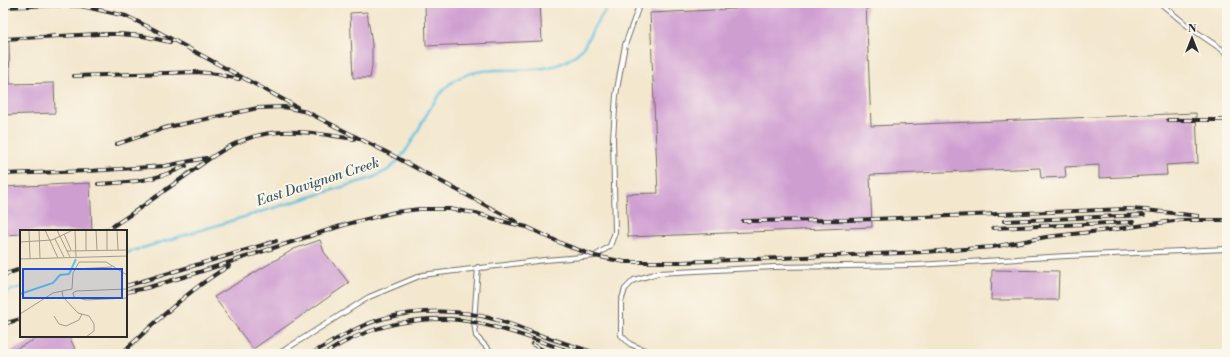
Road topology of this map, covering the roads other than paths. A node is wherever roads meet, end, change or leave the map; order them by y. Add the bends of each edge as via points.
1 (640, 3) edge
2 (643, 3) edge
3 (1160, 3) edge
4 (637, 8) junction
5 (1227, 53) edge
6 (1227, 249) edge
7 (478, 267) junction
8 (278, 354) edge
9 (493, 354) edge
10 (654, 354) edge

1 - 4 lane
2 - 4 lane
3 - 5 lane via 1189,28
4 - 7 lane via 625,45 616,95 613,138 615,232 610,246 596,256
6 - 10 lane via 917,265 774,267 658,273 634,280 626,289 621,302 621,335 630,344
7 - 8 lane via 422,275 369,297
7 - 9 lane via 474,322 476,336

